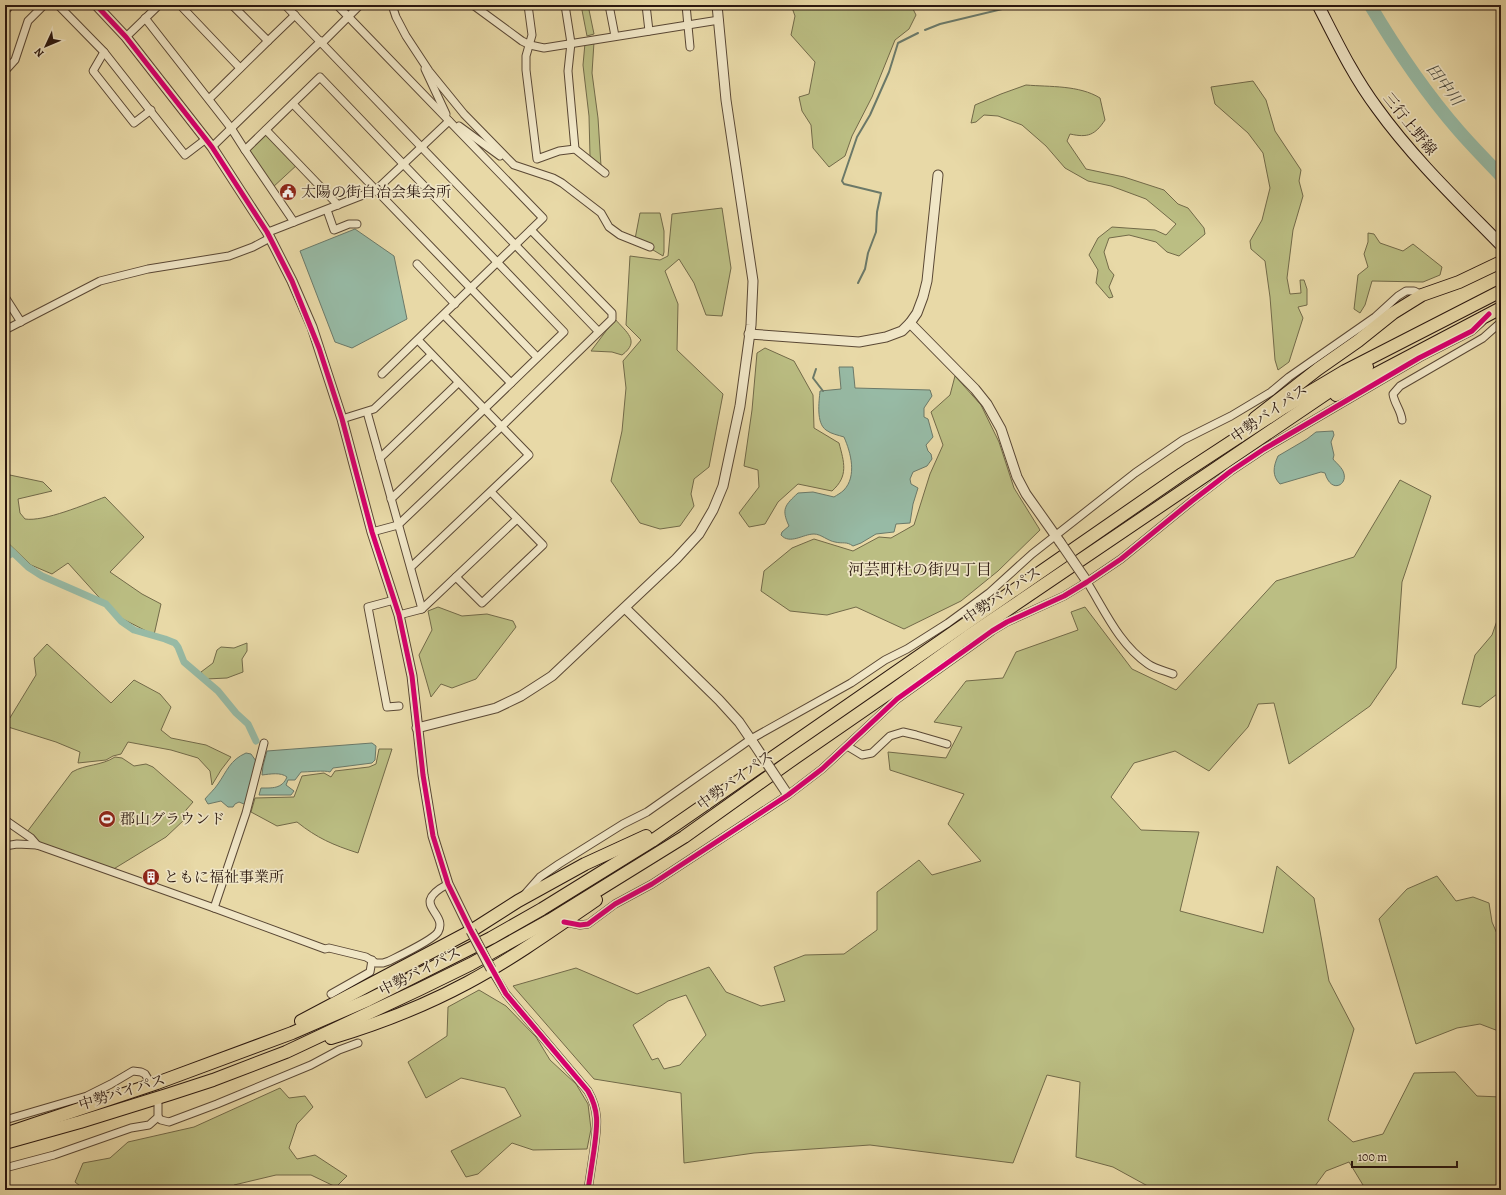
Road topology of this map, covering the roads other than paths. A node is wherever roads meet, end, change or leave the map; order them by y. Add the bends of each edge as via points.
1 (9, 5) edge
2 (44, 5) edge
3 (58, 5) edge
4 (96, 5) edge
5 (159, 5) edge
6 (180, 5) edge
7 (232, 5) edge
8 (285, 5) edge
9 (337, 5) edge
10 (360, 5) edge
11 (392, 5) edge
12 (475, 5) edge
13 (528, 5) edge
14 (565, 5) edge
15 (610, 5) edge
16 (646, 5) edge
17 (686, 5) edge
18 (717, 5) edge
19 (1318, 5) edge
20 (5, 10) edge
21 (295, 15) junction
22 (348, 17) junction
23 (145, 18) junction
24 (719, 20) junction
25 (688, 24) junction
26 (649, 30) junction
27 (615, 36) junction
28 (126, 37) junction
29 (268, 41) junction
30 (321, 42) junction
31 (571, 43) junction
32 (530, 45) junction
33 (690, 47) dead end
34 (104, 52) junction
35 (420, 58) junction
36 (240, 68) junction
37 (5, 71) edge
38 (209, 99) junction
39 (293, 104) junction
40 (151, 110) junction
41 (449, 121) junction
42 (231, 128) junction
43 (266, 130) junction
44 (206, 139) junction
45 (212, 147) junction
46 (422, 147) junction
47 (575, 149) junction
48 (245, 150) junction
49 (404, 164) junction
50 (514, 165) junction
51 (605, 173) dead end
52 (938, 175) dead end
53 (376, 190) junction
54 (338, 206) junction
55 (327, 210) junction
56 (294, 222) junction
57 (357, 224) dead end
58 (531, 230) junction
59 (268, 235) junction
60 (515, 245) junction
61 (1501, 245) edge
62 (650, 247) dead end
63 (1501, 262) edge
64 (498, 263) junction
65 (416, 264) dead end
66 (471, 288) junction
67 (1500, 291) edge
68 (1422, 295) junction
69 (5, 297) edge
70 (455, 304) junction
71 (1501, 308) edge
72 (1489, 314) junction
73 (444, 315) junction
74 (21, 322) junction
75 (1501, 322) edge
76 (910, 323) junction
77 (5, 330) edge
78 (1425, 330) junction
79 (598, 331) junction
80 (749, 334) junction
81 (418, 340) junction
82 (431, 355) junction
83 (538, 357) junction
84 (382, 374) dead end
85 (458, 383) junction
86 (511, 383) junction
87 (484, 409) junction
88 (367, 412) junction
89 (342, 419) junction
90 (1402, 420) dead end
91 (501, 427) junction
92 (1256, 442) junction
93 (380, 458) junction
94 (1182, 474) junction
95 (491, 492) junction
96 (391, 499) junction
97 (517, 519) junction
98 (398, 525) junction
99 (372, 532) junction
100 (1058, 538) junction
101 (410, 567) junction
102 (456, 577) junction
103 (1086, 581) junction
104 (394, 600) junction
105 (625, 608) junction
106 (422, 609) junction
107 (399, 615) junction
108 (1174, 674) dead end
109 (399, 706) dead end
110 (417, 728) junction
111 (753, 742) junction
112 (264, 743) dead end
113 (947, 744) dead end
114 (847, 746) junction
115 (787, 793) junction
116 (5, 820) edge
117 (680, 821) junction
118 (684, 837) junction
119 (37, 845) junction
120 (5, 846) edge
121 (448, 884) junction
122 (518, 901) junction
123 (214, 908) junction
124 (564, 922) junction
125 (471, 931) junction
126 (372, 960) junction
127 (491, 969) junction
128 (331, 994) dead end
129 (358, 1043) dead end
130 (286, 1052) junction
131 (225, 1058) junction
132 (150, 1082) dead end
133 (158, 1104) dead end
134 (158, 1117) junction
135 (5, 1120) edge
136 (5, 1134) edge
137 (5, 1143) edge
138 (5, 1168) edge
139 (588, 1190) edge

1 - 20 street
2 - 37 street via 28,21 14,60
3 - 34 street
4 - 28 street
5 - 23 street
6 - 36 street
7 - 29 street
8 - 21 street
9 - 22 street
10 - 22 street
11 - 35 street
12 - 32 street
13 - 32 street via 532,35
14 - 31 street
15 - 27 street
16 - 26 street
17 - 25 street
18 - 24 street
19 - 61 main road, 三行上野線 via 1358,80 1397,135
21 - 29 street
21 - 30 street
22 - 30 street
22 - 41 street
23 - 28 street
23 - 38 street
24 - 25 street
24 - 80 street via 726,100 753,281
25 - 26 street
25 - 33 street
26 - 27 street
27 - 31 street
28 - 44 street
29 - 36 street
30 - 42 street
30 - 46 street
31 - 32 street via 544,48
31 - 47 street via 568,71
32 - 47 street via 526,56 526,70 537,160 559,151
34 - 40 street
34 - 40 street via 93,71 134,123
35 - 41 street
35 - 50 street via 464,114
36 - 38 street
38 - 42 street
39 - 43 street
39 - 49 street via 320,77
39 - 53 street
40 - 44 street via 186,155
41 - 46 street
41 - 50 street
41 - 58 street via 543,218
42 - 45 street
42 - 48 street
43 - 48 street
43 - 54 street
44 - 45 street
45 - 59 street
46 - 49 street
46 - 60 street
47 - 51 street
48 - 56 street
49 - 53 street
49 - 64 street
50 - 62 street via 562,183 601,213 614,231
52 - 76 street via 927,281 917,313
53 - 54 street
53 - 66 street
54 - 55 street
55 - 56 street
55 - 57 street via 334,230 349,224
56 - 59 street via 271,231
58 - 60 street
58 - 79 street via 612,314 612,319
59 - 74 street via 253,248 229,256 148,269 100,281
59 - 89 street via 312,327
60 - 64 street
60 - 79 street
63 - 68 highway via 1459,282
64 - 66 street
64 - 83 street via 564,332
65 - 70 street
66 - 70 street
66 - 83 street
67 - 78 highway, 中勢バイパス
68 - 94 highway via 1393,313
68 - 100 street via 1406,291 1398,296 1374,317 1266,395 1183,440 1135,473
69 - 74 street
70 - 73 street
71 - 72 highway
72 - 92 highway via 1333,397
72 - 103 street via 1472,331 1419,358 1258,454 1192,501 1120,559
73 - 81 street
73 - 86 street
74 - 77 street
75 - 90 street via 1483,338 1400,386 1393,394
76 - 80 street via 902,331 886,337 859,342
76 - 100 street via 987,404 1001,429 1017,477 1026,494
78 - 92 highway, 中勢バイパス via 1330,390
78 - 94 highway, 中勢バイパス via 1345,371
79 - 91 street
80 - 105 street via 740,406 722,486 713,510 688,547
81 - 82 street
81 - 84 street
82 - 85 street
82 - 88 street via 374,409
83 - 86 street
85 - 87 street
85 - 93 street
86 - 87 street
87 - 91 street
87 - 96 street
88 - 89 street
88 - 93 street
89 - 99 street
91 - 95 street via 529,455
91 - 98 street
92 - 118 highway, 中勢バイパス via 968,637
93 - 96 street
94 - 117 highway, 中勢バイパス
95 - 97 street
95 - 101 street
96 - 98 street
97 - 102 street
97 - 102 street via 543,545 482,603
98 - 99 street
98 - 101 street
99 - 104 street
100 - 103 street, bridge
100 - 111 street via 1032,554 989,593 948,624
101 - 106 street
102 - 106 street
103 - 108 street via 1120,637 1135,653 1156,668
103 - 114 street via 1064,596 992,631 897,699
104 - 107 street
104 - 109 street via 368,606 387,707
105 - 110 street via 552,676 521,696 496,708
105 - 111 street via 719,700
106 - 107 street
107 - 110 street via 412,676
110 - 121 street via 433,836
111 - 115 street, bridge
111 - 122 street via 647,812 559,864 540,877
112 - 123 street via 246,813
113 - 114 street via 903,732 890,736 872,753 862,755
114 - 115 street
115 - 124 street via 588,924
116 - 119 street
117 - 122 highway via 585,864
117 - 131 highway, 中勢バイパス via 542,909 465,951 336,1014
118 - 124 highway via 648,867
118 - 130 highway, 中勢バイパス via 550,920 471,964
119 - 120 street
119 - 123 street
121 - 125 street
121 - 126 street via 435,891 431,898 431,907 439,918 440,925 434,937 383,964
122 - 125 highway
123 - 126 street via 325,949
124 - 127 highway
125 - 127 street, bridge
125 - 131 highway via 310,1017
126 - 128 street via 370,972
127 - 130 highway via 403,1013
127 - 139 street via 506,994 591,1097 597,1124
129 - 134 street via 311,1065 169,1122
130 - 137 highway, 中勢バイパス via 170,1094
131 - 136 highway, 中勢バイパス
132 - 135 street via 145,1074 133,1071 87,1096
133 - 134 street
134 - 138 street via 149,1125 131,1128 54,1155

